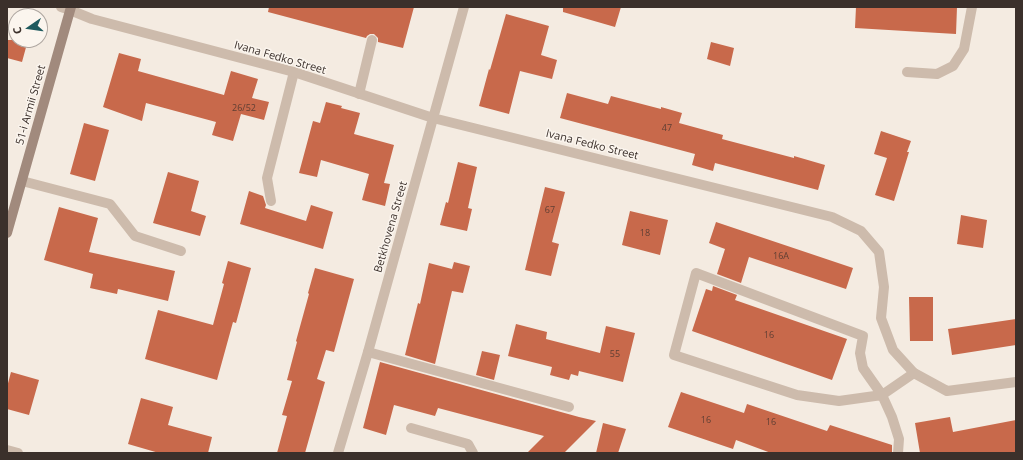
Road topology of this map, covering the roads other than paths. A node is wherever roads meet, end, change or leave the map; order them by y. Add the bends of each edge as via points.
1 (464, 7) edge
2 (972, 7) edge
3 (68, 8) edge
4 (372, 40) dead end
5 (294, 72) junction
6 (907, 72) dead end
7 (359, 94) junction
8 (434, 118) junction
9 (22, 181) junction
10 (271, 201) dead end
11 (7, 233) edge
12 (181, 251) dead end
13 (368, 352) junction
14 (914, 373) junction
15 (1016, 382) edge
16 (882, 395) junction
17 (569, 407) dead end
18 (412, 428) dead end
19 (7, 450) edge
20 (18, 453) edge
21 (338, 453) edge
22 (473, 453) edge
23 (898, 453) edge

1 - 8 street, Betkhovena Street
2 - 6 street via 964,49 953,66 937,74
3 - 5 street, Ivana Fedko Street via 92,19
3 - 9 main road, 51-i Armii Street
4 - 7 street
5 - 7 street, Ivana Fedko Street
5 - 10 street via 267,178
7 - 8 street, Ivana Fedko Street
8 - 13 street, Betkhovena Street
8 - 14 street, Ivana Fedko Street via 832,217 861,231 879,252 884,287 881,318 893,350
9 - 11 main road, 51-i Armii Street
9 - 12 street via 110,204 135,236
13 - 17 street
13 - 21 street, Betkhovena Street
14 - 15 street, Ivana Fedko Street via 947,391
14 - 16 street
16 - 16 street via 839,401 797,395 674,356 696,274 863,336 860,353 863,368
16 - 23 street via 899,439
18 - 22 street via 468,444
19 - 20 street

